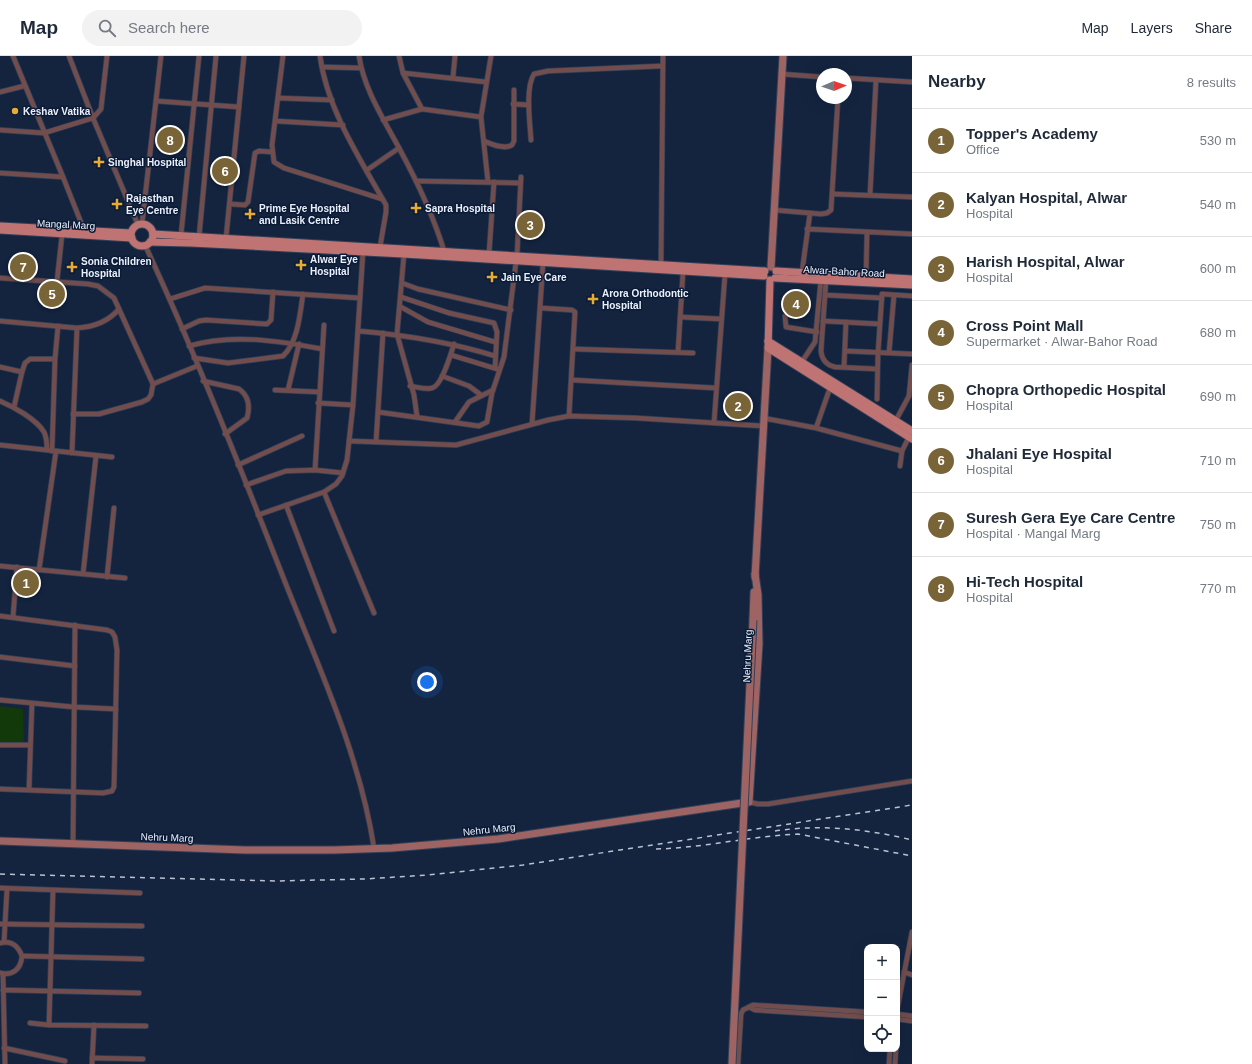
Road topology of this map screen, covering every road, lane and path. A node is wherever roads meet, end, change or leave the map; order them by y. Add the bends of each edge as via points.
1 (13, 56) edge
2 (69, 56) edge
3 (107, 56) edge
4 (161, 56) edge
5 (198, 56) edge
6 (216, 56) edge
7 (244, 56) edge
8 (283, 56) edge
9 (320, 56) edge
10 (359, 56) edge
11 (399, 56) edge
12 (455, 56) edge
13 (491, 56) edge
14 (662, 56) edge
15 (783, 56) edge
16 (662, 66) junction
17 (322, 67) junction
18 (361, 68) junction
19 (404, 73) junction
20 (781, 74) junction
21 (453, 77) junction
22 (816, 77) edge
23 (852, 78) edge
24 (876, 80) junction
25 (486, 82) junction
26 (912, 82) edge
27 (24, 86) junction
28 (514, 90) dead end
29 (0, 92) edge
30 (278, 98) junction
31 (156, 100) junction
32 (332, 100) junction
33 (194, 104) junction
34 (513, 104) junction
35 (838, 104) edge
36 (212, 105) junction
37 (529, 105) junction
38 (239, 107) junction
39 (422, 109) junction
40 (481, 117) junction
41 (92, 118) junction
42 (383, 120) junction
43 (275, 121) junction
44 (343, 125) junction
45 (0, 130) edge
46 (44, 133) junction
47 (531, 140) dead end
48 (484, 141) junction
49 (399, 148) junction
50 (272, 152) junction
51 (367, 170) junction
52 (0, 173) edge
53 (63, 177) junction
54 (521, 177) dead end
55 (416, 181) junction
56 (488, 182) junction
57 (494, 182) junction
58 (520, 183) junction
59 (833, 194) junction
60 (870, 196) junction
61 (912, 197) edge
62 (382, 199) junction
63 (230, 204) junction
64 (774, 210) junction
65 (810, 213) junction
66 (140, 224) junction
67 (0, 226) edge
68 (807, 228) junction
69 (0, 230) edge
70 (84, 230) junction
71 (867, 233) junction
72 (153, 234) junction
73 (912, 234) edge
74 (62, 235) junction
75 (132, 235) junction
76 (181, 235) junction
77 (199, 237) junction
78 (226, 238) junction
79 (147, 244) junction
80 (380, 247) junction
81 (363, 252) junction
82 (404, 254) junction
83 (445, 254) junction
84 (489, 254) junction
85 (516, 259) junction
86 (544, 263) junction
87 (661, 265) junction
88 (683, 272) junction
89 (802, 272) junction
90 (725, 274) junction
91 (770, 274) junction
92 (866, 276) junction
93 (0, 278) edge
94 (912, 279) edge
95 (824, 280) junction
96 (57, 281) junction
97 (402, 283) junction
98 (912, 285) edge
99 (273, 292) junction
100 (303, 294) junction
101 (825, 295) junction
102 (894, 295) junction
103 (912, 296) edge
104 (401, 297) junction
105 (360, 298) junction
106 (882, 298) junction
107 (170, 299) junction
108 (401, 307) junction
109 (119, 308) junction
110 (541, 308) junction
111 (511, 310) junction
112 (785, 316) dead end
113 (680, 317) junction
114 (721, 319) junction
115 (0, 321) edge
116 (823, 321) junction
117 (846, 322) junction
118 (880, 324) junction
119 (324, 325) dead end
120 (58, 326) junction
121 (77, 328) junction
122 (182, 329) junction
123 (358, 331) junction
124 (817, 332) junction
125 (383, 333) junction
126 (397, 334) junction
127 (495, 342) junction
128 (292, 343) junction
129 (299, 344) junction
130 (454, 344) junction
131 (768, 344) junction
132 (189, 346) junction
133 (574, 348) junction
134 (322, 349) junction
135 (846, 351) junction
136 (678, 352) junction
137 (693, 353) dead end
138 (878, 353) junction
139 (889, 353) junction
140 (912, 354) edge
141 (451, 355) junction
142 (495, 356) junction
143 (194, 358) junction
144 (55, 359) junction
145 (800, 365) junction
146 (197, 366) junction
147 (912, 366) edge
148 (0, 367) edge
149 (844, 367) junction
150 (494, 368) junction
151 (877, 369) junction
152 (500, 370) junction
153 (22, 372) junction
154 (442, 376) junction
155 (203, 380) junction
156 (572, 380) junction
157 (153, 384) junction
158 (410, 386) junction
159 (716, 388) junction
160 (830, 388) junction
161 (275, 390) dead end
162 (288, 390) junction
163 (493, 390) junction
164 (319, 392) junction
165 (481, 395) junction
166 (877, 399) dead end
167 (0, 401) edge
168 (318, 403) junction
169 (353, 405) junction
170 (14, 407) junction
171 (378, 412) junction
172 (73, 414) junction
173 (416, 416) junction
174 (569, 416) junction
175 (763, 418) junction
176 (455, 422) junction
177 (714, 423) junction
178 (532, 424) junction
179 (894, 424) junction
180 (762, 426) junction
181 (816, 428) junction
182 (225, 434) junction
183 (302, 436) dead end
184 (911, 436) edge
185 (349, 441) junction
186 (376, 442) junction
187 (0, 445) edge
188 (52, 451) junction
189 (902, 451) junction
190 (72, 453) junction
191 (96, 456) junction
192 (112, 457) dead end
193 (238, 465) junction
194 (900, 466) dead end
195 (315, 470) junction
196 (343, 472) junction
197 (246, 484) junction
198 (324, 492) junction
199 (286, 505) junction
200 (114, 508) dead end
201 (258, 515) junction
202 (0, 566) edge
203 (17, 567) junction
204 (39, 570) junction
205 (83, 574) junction
206 (755, 574) junction
207 (107, 576) junction
208 (125, 578) dead end
209 (374, 613) dead end
210 (0, 616) edge
211 (13, 617) junction
212 (75, 625) junction
213 (334, 631) dead end
214 (0, 657) edge
215 (75, 666) junction
216 (0, 700) edge
217 (32, 703) junction
218 (74, 707) junction
219 (116, 709) junction
220 (0, 745) edge
221 (30, 745) junction
222 (912, 781) edge
223 (0, 789) edge
224 (29, 790) junction
225 (73, 791) junction
226 (750, 802) junction
227 (0, 841) edge
228 (73, 844) junction
229 (374, 848) junction
230 (0, 888) edge
231 (7, 889) junction
232 (53, 890) junction
233 (140, 893) dead end
234 (2, 924) edge
235 (53, 925) junction
236 (142, 926) dead end
237 (912, 932) edge
238 (2, 943) edge
239 (22, 956) junction
240 (51, 957) junction
241 (142, 959) dead end
242 (904, 972) junction
243 (2, 974) edge
244 (912, 975) edge
245 (3, 990) junction
246 (50, 993) junction
247 (139, 993) dead end
248 (900, 994) edge
249 (749, 1007) junction
250 (1, 1009) edge
251 (864, 1012) edge
252 (900, 1014) edge
253 (912, 1016) edge
254 (864, 1017) edge
255 (900, 1019) edge
256 (912, 1021) edge
257 (30, 1022) dead end
258 (49, 1025) junction
259 (94, 1025) junction
260 (146, 1026) dead end
261 (2, 1040) edge
262 (4, 1048) junction
263 (890, 1052) edge
264 (896, 1052) edge
265 (92, 1058) junction
266 (143, 1059) dead end
267 (65, 1061) dead end
268 (4, 1064) edge
269 (92, 1064) edge
270 (732, 1064) edge
271 (738, 1064) edge
272 (889, 1064) edge
273 (895, 1064) edge

1 - 27 street
2 - 41 street
3 - 41 street via 101,109
4 - 31 street
5 - 33 street
6 - 36 street
7 - 38 street
8 - 30 street
9 - 17 street
10 - 18 street
11 - 19 street
12 - 21 street
13 - 25 street
14 - 16 street
15 - 20 street
16 - 37 street via 538,72 531,80
16 - 87 street
17 - 18 street
17 - 32 street
18 - 42 street
19 - 21 street
19 - 39 street
20 - 22 street
20 - 64 street
21 - 25 street
23 - 24 street
24 - 26 street
24 - 60 street
25 - 40 street
27 - 29 street
27 - 46 street
28 - 34 street
30 - 32 street
30 - 43 street
31 - 33 street
31 - 66 street
32 - 44 street
33 - 36 street
33 - 76 street
34 - 37 street
34 - 48 street via 512,146 496,146
35 - 59 street
36 - 38 street
36 - 77 street
37 - 47 street
38 - 63 street
39 - 40 street
39 - 42 street
40 - 48 street
41 - 46 street
41 - 66 street
42 - 49 street
43 - 44 street
43 - 50 street
44 - 51 street
45 - 46 street
46 - 53 street
48 - 56 street
49 - 51 street
49 - 55 street
50 - 62 street via 274,162 284,168
50 - 63 street via 259,151 255,154 248,202 245,205
51 - 62 street
52 - 53 street
53 - 70 street
54 - 58 street
55 - 56 street
55 - 83 street
56 - 57 street
57 - 58 street
57 - 84 street
58 - 85 street
59 - 60 street
59 - 65 street via 831,210 827,213
60 - 61 street
62 - 80 street via 386,205 386,212
63 - 78 street
64 - 65 street
64 - 91 street
65 - 68 street
66 - 72 main road via 149,227
66 - 75 main road via 133,228
67 - 70 main road, Mangal Marg
68 - 71 street
68 - 89 street
69 - 74 main road, Mangal Marg
70 - 75 main road, Mangal Marg
71 - 73 street
71 - 92 street
72 - 76 main road
72 - 79 main road
74 - 75 main road, Mangal Marg
74 - 96 street
75 - 79 main road via 137,245
76 - 77 main road
77 - 78 main road
78 - 80 main road
79 - 81 main road via 191,243
79 - 107 street
80 - 83 main road
81 - 82 main road
81 - 105 street
82 - 83 main road
82 - 97 street
83 - 84 main road
83 - 85 main road
84 - 85 main road
85 - 86 main road
85 - 87 main road
85 - 111 street
86 - 88 main road
86 - 110 street
87 - 91 main road
88 - 90 main road
88 - 113 street
89 - 91 main road, Alwar-Bahor Road
89 - 92 main road, Alwar-Bahor Road
90 - 91 main road
90 - 114 street
91 - 95 main road, Alwar-Bahor Road
91 - 131 main road
92 - 94 main road, Alwar-Bahor Road
93 - 96 street
95 - 98 main road, Alwar-Bahor Road
95 - 101 street
95 - 124 street
96 - 109 street via 98,286 114,298
97 - 104 street
97 - 111 street
99 - 100 street
99 - 107 street via 205,288
99 - 122 street via 271,320 267,324 206,320
100 - 105 street
100 - 128 street
101 - 106 street
101 - 116 street
102 - 103 street
102 - 106 street via 882,294
102 - 139 street
104 - 108 street
104 - 127 street via 449,313 494,323 497,332
105 - 123 street
106 - 118 street
107 - 122 street
108 - 126 street
108 - 127 street via 428,322
109 - 121 street via 111,318 101,323
109 - 157 street
110 - 133 street via 575,312
110 - 178 street
111 - 152 street
112 - 124 street via 786,327
113 - 114 street
113 - 136 street
114 - 159 street
115 - 120 street
116 - 117 street
116 - 149 street via 823,359 830,366
117 - 118 street
117 - 135 street
118 - 138 street
119 - 134 street
120 - 121 street
120 - 144 street
121 - 172 street
122 - 132 street
123 - 125 street
123 - 169 street
124 - 145 street via 813,347
125 - 126 street
125 - 171 street
126 - 130 street
126 - 158 street
127 - 142 street
128 - 129 street
128 - 132 street via 231,339
128 - 143 street via 288,352 278,358 228,363
129 - 134 street
129 - 162 street
130 - 141 street
130 - 142 street
131 - 145 main road
131 - 175 street
132 - 143 street
133 - 136 street
133 - 156 street
134 - 164 street
135 - 138 street
135 - 149 street
136 - 137 street
138 - 139 street
138 - 151 street
139 - 140 street
141 - 150 street
141 - 154 street
142 - 150 street
143 - 146 street
144 - 153 street via 30,359 25,363
144 - 188 street
145 - 160 main road
145 - 179 main road
146 - 155 street
146 - 157 street
147 - 179 street via 910,390
148 - 153 street
149 - 151 street
150 - 152 street
151 - 166 street
152 - 163 street
153 - 170 street
154 - 158 street via 432,389
154 - 165 street via 464,384
155 - 182 street
155 - 182 street via 239,389 244,393 248,404 247,418
156 - 159 street
156 - 174 street
157 - 172 street via 151,395 142,402 99,414
158 - 173 street via 414,395
159 - 177 street
160 - 179 main road
160 - 181 street
161 - 162 street
162 - 164 street
163 - 165 street
163 - 176 street via 488,418 484,425
164 - 168 street
165 - 176 street via 469,402
167 - 170 street
168 - 169 street
168 - 195 street
169 - 185 street
170 - 188 street via 44,432
171 - 173 street
171 - 186 street
172 - 190 street
173 - 176 street
174 - 177 street
174 - 178 street
175 - 180 street
175 - 181 street
177 - 180 street
178 - 186 street via 456,445
179 - 184 main road
180 - 206 street
181 - 189 street
182 - 193 street
183 - 193 street
184 - 189 street
185 - 186 street
185 - 196 street
187 - 188 street
188 - 190 street
188 - 204 street
189 - 194 street
190 - 191 street
191 - 192 street
191 - 205 street
193 - 197 street
195 - 196 street
195 - 197 street via 286,471
196 - 198 street via 336,484
197 - 201 street
198 - 199 street
198 - 209 street
199 - 201 street
199 - 213 street
200 - 207 street
201 - 229 street via 340,720 366,805
202 - 203 street
203 - 204 street
203 - 211 street
204 - 205 street
205 - 207 street
206 - 226 street, Nehru Marg via 758,595 758,644
206 - 270 street, bridge
207 - 208 street
210 - 211 street
211 - 212 street
212 - 215 street
212 - 219 street via 107,630 115,637
214 - 215 street
215 - 218 street
216 - 217 street
217 - 218 street
217 - 221 street
218 - 219 street
218 - 225 street
219 - 225 street via 114,787 108,793
220 - 221 street
221 - 224 street
222 - 226 street via 768,804
223 - 224 street
224 - 225 street
225 - 228 street
226 - 229 street, Nehru Marg via 498,839
227 - 228 street, Nehru Marg
228 - 229 street, Nehru Marg via 245,850
230 - 231 street
231 - 232 street
231 - 234 street
232 - 233 street
232 - 235 street
234 - 235 street
234 - 238 street
235 - 236 street
235 - 240 street
237 - 242 street
238 - 239 street via 16,945
239 - 240 street
239 - 243 street via 19,968 14,972
240 - 241 street
240 - 246 street
242 - 244 street
242 - 248 street
243 - 245 street
245 - 246 street
245 - 250 street
246 - 247 street
246 - 258 street
249 - 251 street via 756,1004
249 - 254 street via 755,1010
249 - 271 street via 741,1014
250 - 261 street
252 - 253 street
255 - 256 street
257 - 258 street
258 - 259 street
259 - 260 street
259 - 265 street
261 - 262 street
262 - 267 street
262 - 268 street
263 - 272 street
264 - 273 street
265 - 266 street
265 - 269 street

